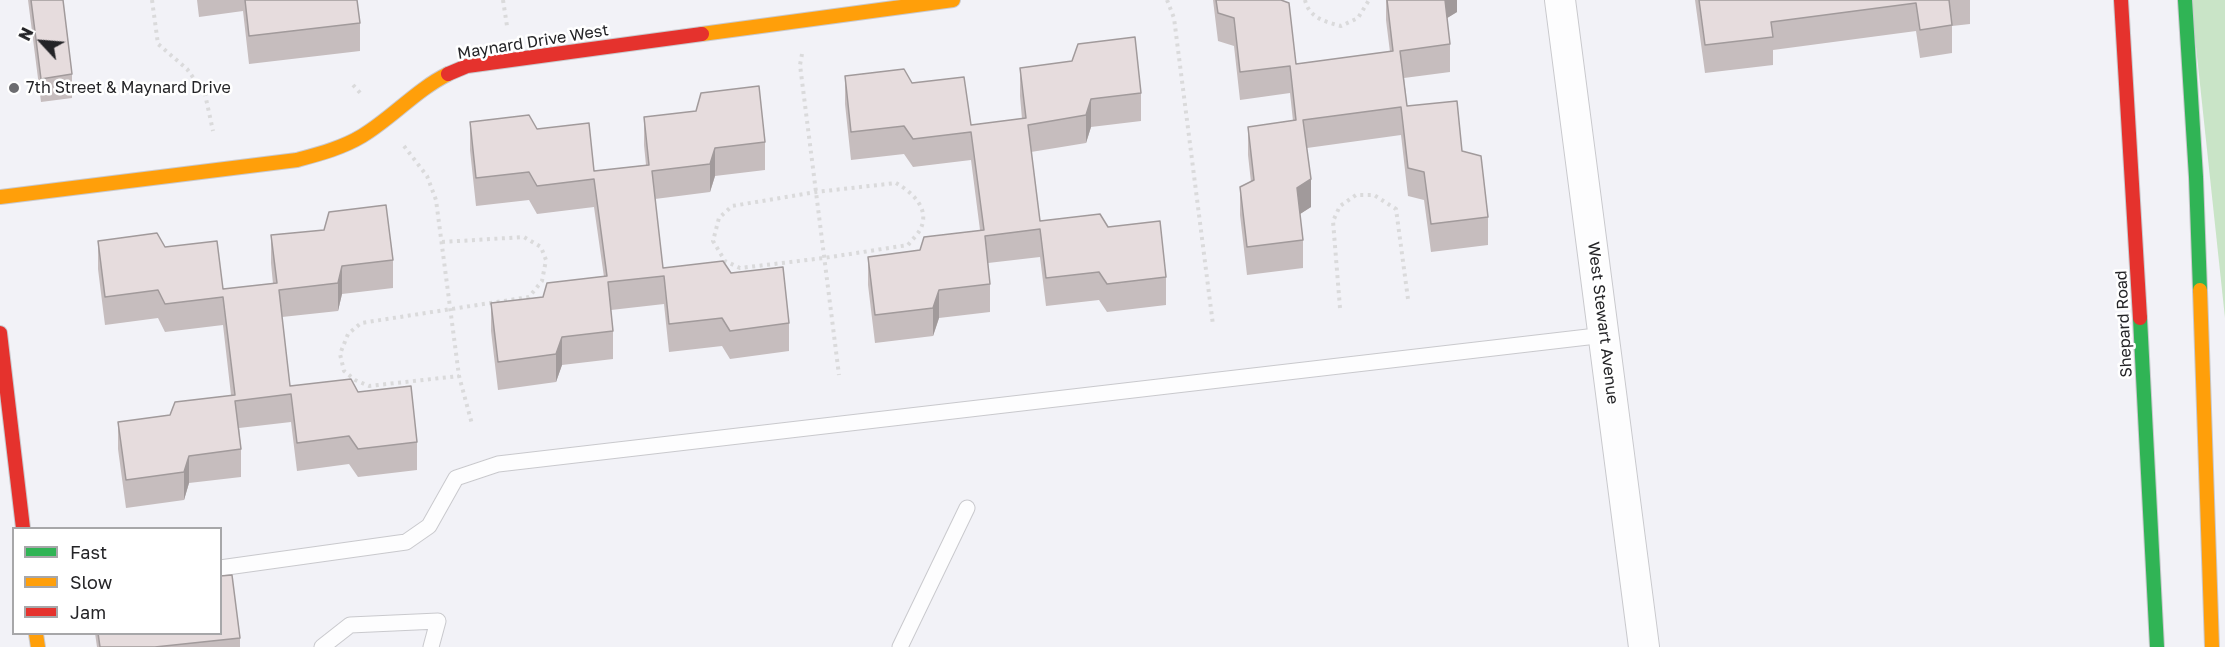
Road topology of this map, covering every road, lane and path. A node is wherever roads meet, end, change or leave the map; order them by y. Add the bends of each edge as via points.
1 (152, 0) edge
2 (952, 0) edge
3 (1167, 0) edge
4 (1305, 0) edge
5 (1369, 0) edge
6 (1560, 0) edge
7 (2121, 0) edge
8 (2186, 0) edge
9 (800, 65) dead end
10 (383, 120) junction
11 (213, 131) dead end
12 (816, 192) junction
13 (0, 196) edge
14 (441, 242) junction
15 (824, 258) junction
16 (1408, 299) dead end
17 (450, 308) junction
18 (1341, 308) dead end
19 (1213, 325) dead end
20 (0, 333) edge
21 (1605, 335) junction
22 (838, 375) dead end
23 (459, 376) junction
24 (472, 424) dead end
25 (967, 508) dead end
26 (23, 527) edge
27 (222, 568) edge
28 (322, 647) edge
29 (431, 647) edge
30 (900, 647) edge
31 (1644, 647) edge
32 (2157, 647) edge
33 (2212, 647) edge

1 - 11 path via 158,44 187,69 205,94
2 - 10 main road, Maynard Drive West via 466,66 434,80
3 - 19 path via 1174,18
4 - 5 path via 1319,20 1341,26 1358,18
6 - 21 street, West Stewart Avenue
7 - 32 main road, Shepard Road
8 - 33 main road
9 - 12 path
10 - 13 main road, Maynard Drive West via 343,146 297,160
10 - 14 path via 427,176 436,200
12 - 15 path
12 - 15 path via 896,183 911,191 922,207 921,228 908,245
12 - 15 path via 732,206 719,218 713,241 725,261 740,268
14 - 17 path
14 - 17 path via 524,237 541,247 546,260 542,281 529,297
15 - 22 path
16 - 18 path via 1396,210 1374,195 1356,195 1340,206 1333,221
17 - 23 path
17 - 23 path via 361,323 348,334 340,354 344,370 369,386
20 - 26 main road
21 - 27 lane via 498,464 456,478 429,526 406,542
21 - 31 street, West Stewart Avenue
23 - 24 path
25 - 30 lane
28 - 29 lane via 350,625 438,621

